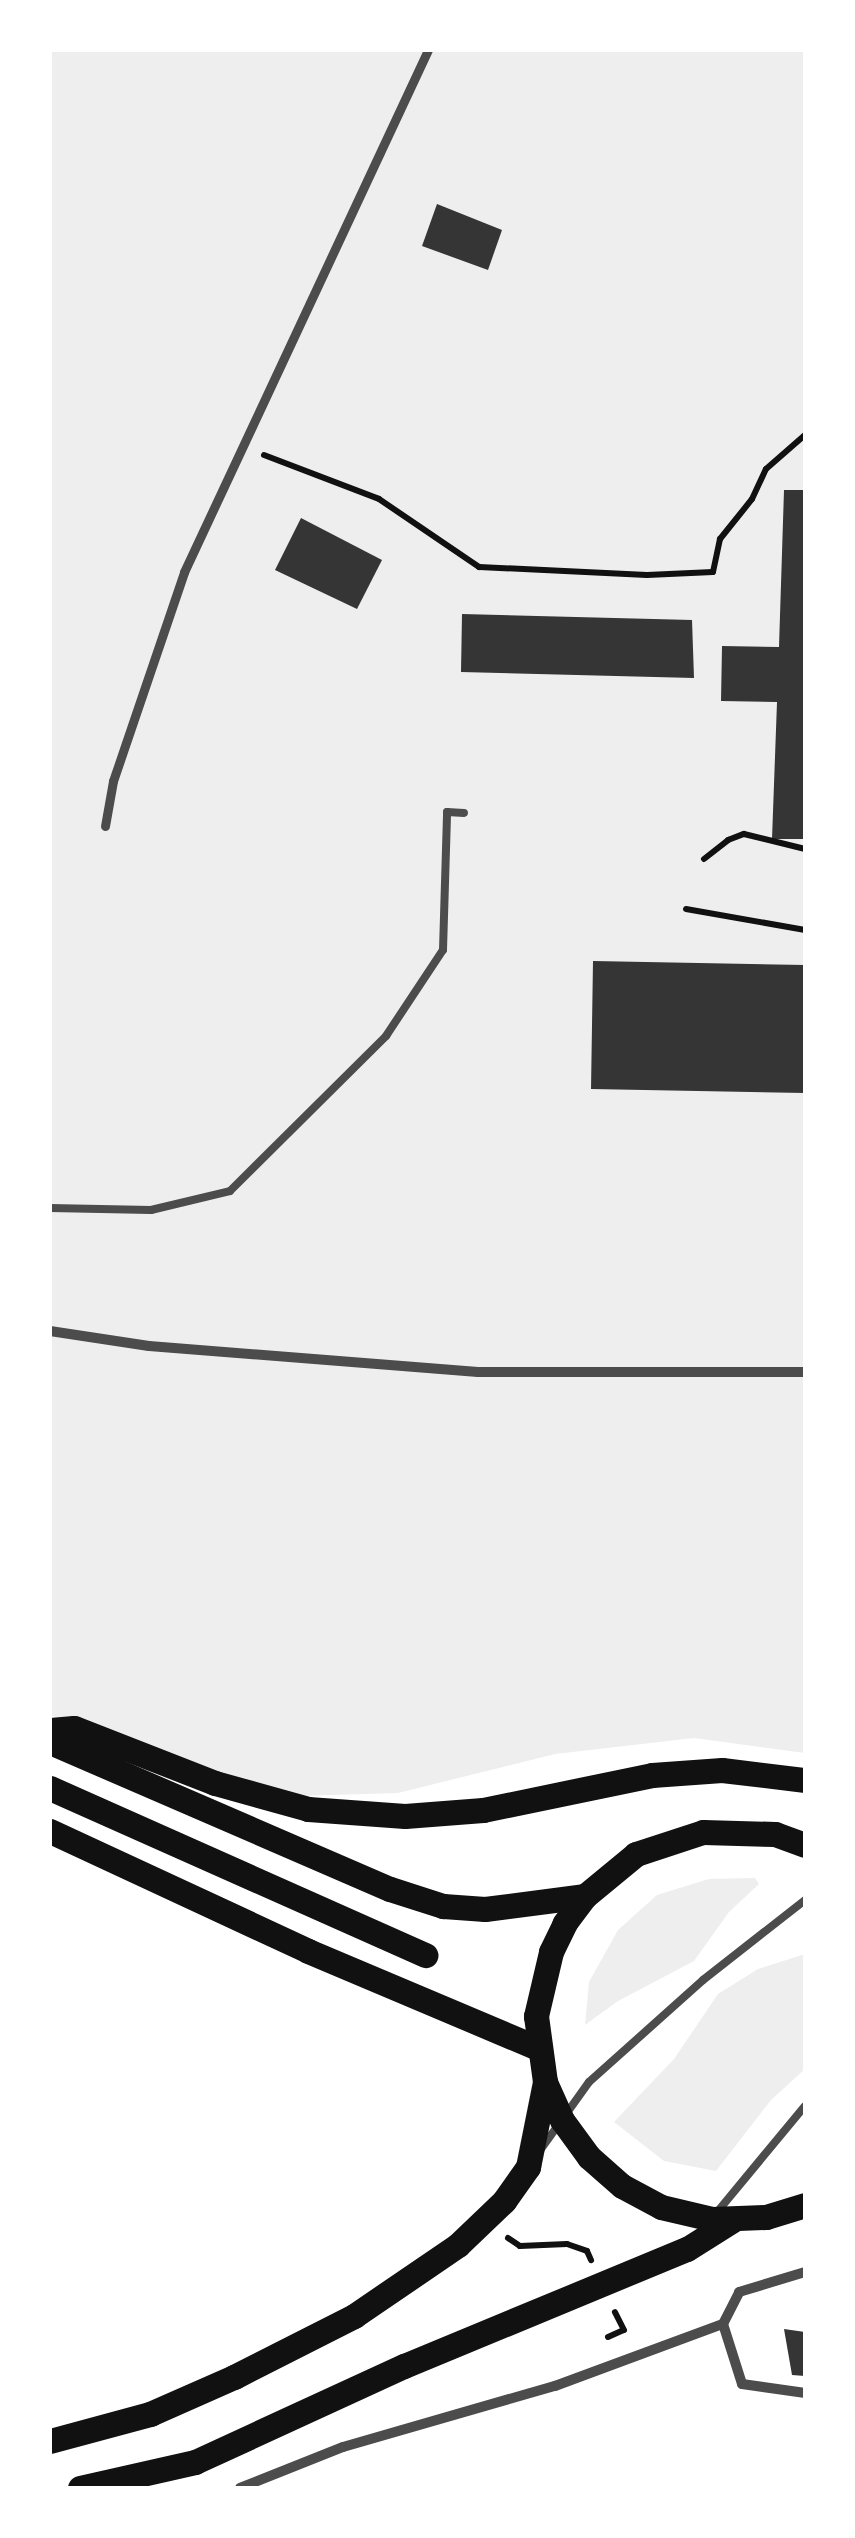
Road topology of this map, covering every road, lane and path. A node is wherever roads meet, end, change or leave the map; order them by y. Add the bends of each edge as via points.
1 (428, 50) edge
2 (805, 435) edge
3 (242, 448) junction
4 (464, 814) dead end
5 (105, 826) dead end
6 (805, 848) edge
7 (704, 859) dead end
8 (686, 909) dead end
9 (805, 930) edge
10 (50, 1208) edge
11 (50, 1331) edge
12 (805, 1372) edge
13 (50, 1730) edge
14 (50, 1742) edge
15 (805, 1780) edge
16 (50, 1788) edge
17 (50, 1831) edge
18 (805, 1844) edge
19 (585, 1896) junction
20 (805, 1900) edge
21 (425, 1955) dead end
22 (538, 2048) junction
23 (545, 2082) junction
24 (805, 2106) edge
25 (562, 2120) junction
26 (528, 2167) junction
27 (805, 2205) edge
28 (722, 2219) junction
29 (509, 2238) dead end
30 (587, 2250) dead end
31 (805, 2272) edge
32 (723, 2324) junction
33 (805, 2393) edge
34 (50, 2442) edge
35 (80, 2488) edge
36 (240, 2488) edge

1 - 3 street
2 - 3 path via 766,469 720,539 713,572 647,575 479,568 379,499
3 - 5 street via 184,572 113,781
4 - 10 lane via 447,812 442,950 386,1036 230,1191 152,1210
6 - 7 path via 744,834
8 - 9 path
11 - 12 street via 206,1351 478,1372
13 - 15 main road via 74,1728 215,1784 308,1809 405,1816 482,1810 652,1775 722,1770
14 - 19 main road via 443,1906 485,1909
16 - 21 main road
17 - 22 main road
18 - 19 main road via 775,1834 703,1832 636,1854
19 - 22 main road via 558,1938 541,1984
20 - 25 lane via 589,2082
22 - 23 main road
23 - 25 main road
23 - 26 main road
24 - 28 lane
25 - 26 lane
25 - 28 main road via 589,2158 622,2186 661,2206
26 - 34 main road via 504,2202 458,2246 354,2316 150,2414
27 - 28 main road via 766,2217
28 - 35 main road via 687,2249 404,2366 195,2462
29 - 30 path via 520,2246
31 - 32 street via 739,2292
32 - 33 street via 742,2384
32 - 36 street via 555,2386 343,2447

